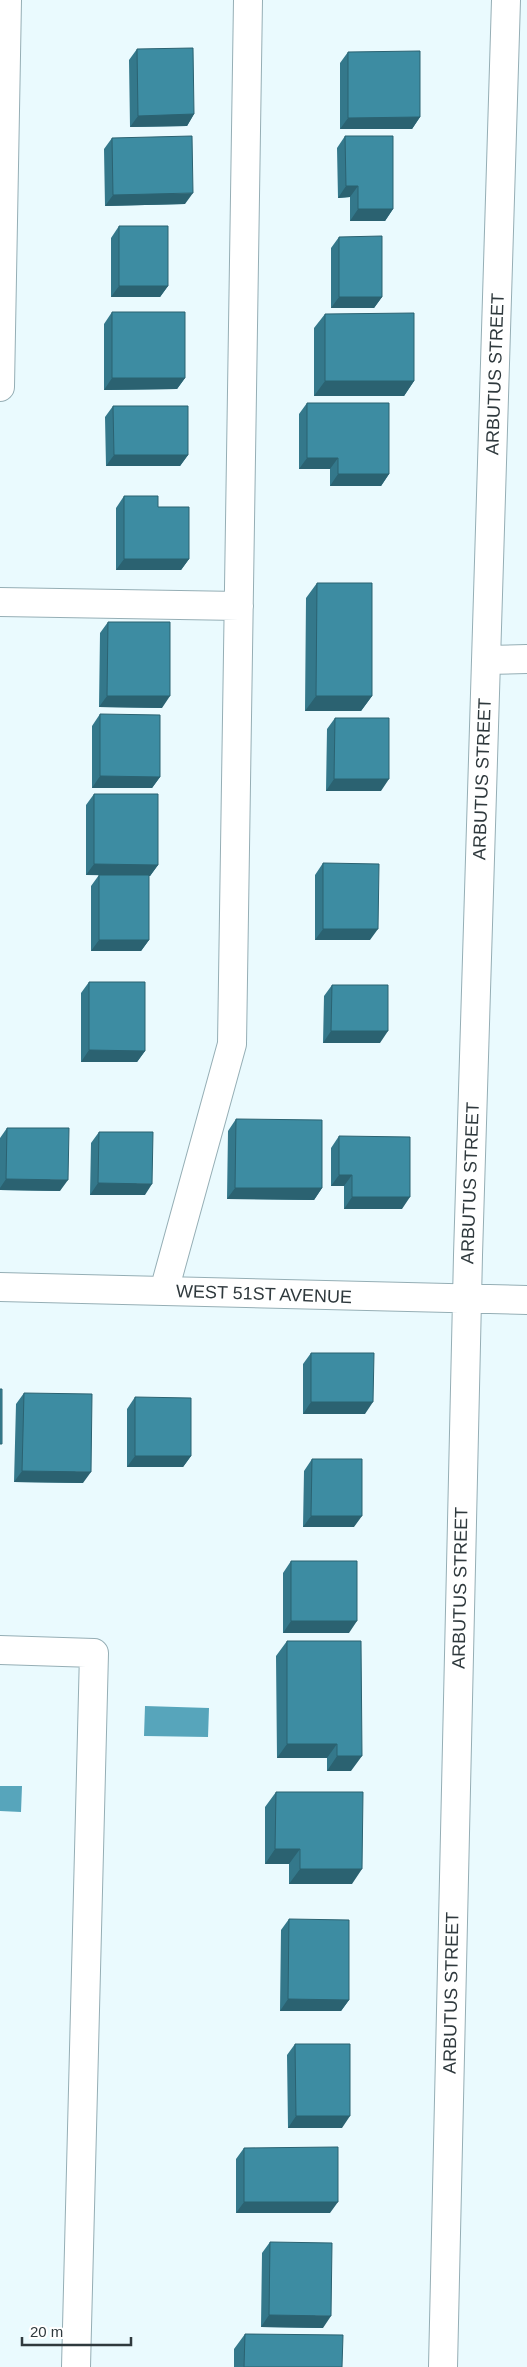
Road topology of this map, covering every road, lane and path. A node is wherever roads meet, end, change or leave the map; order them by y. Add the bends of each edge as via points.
1 (8, 0) edge
2 (248, 0) edge
3 (506, 0) edge
4 (0, 387) edge
5 (0, 602) edge
6 (239, 606) junction
7 (527, 659) edge
8 (486, 660) junction
9 (0, 1288) edge
10 (164, 1291) junction
11 (467, 1299) junction
12 (527, 1300) edge
13 (0, 1650) edge
14 (76, 2367) edge
15 (443, 2367) edge

1 - 4 street
2 - 6 street
3 - 8 street, ARBUTUS STREET
5 - 6 street
6 - 10 street via 232,1044
7 - 8 street
8 - 11 street, ARBUTUS STREET
9 - 10 street, WEST 51ST AVENUE
10 - 11 street, WEST 51ST AVENUE
11 - 12 street, WEST 51ST AVENUE
11 - 15 street, ARBUTUS STREET
13 - 14 street via 94,1653

